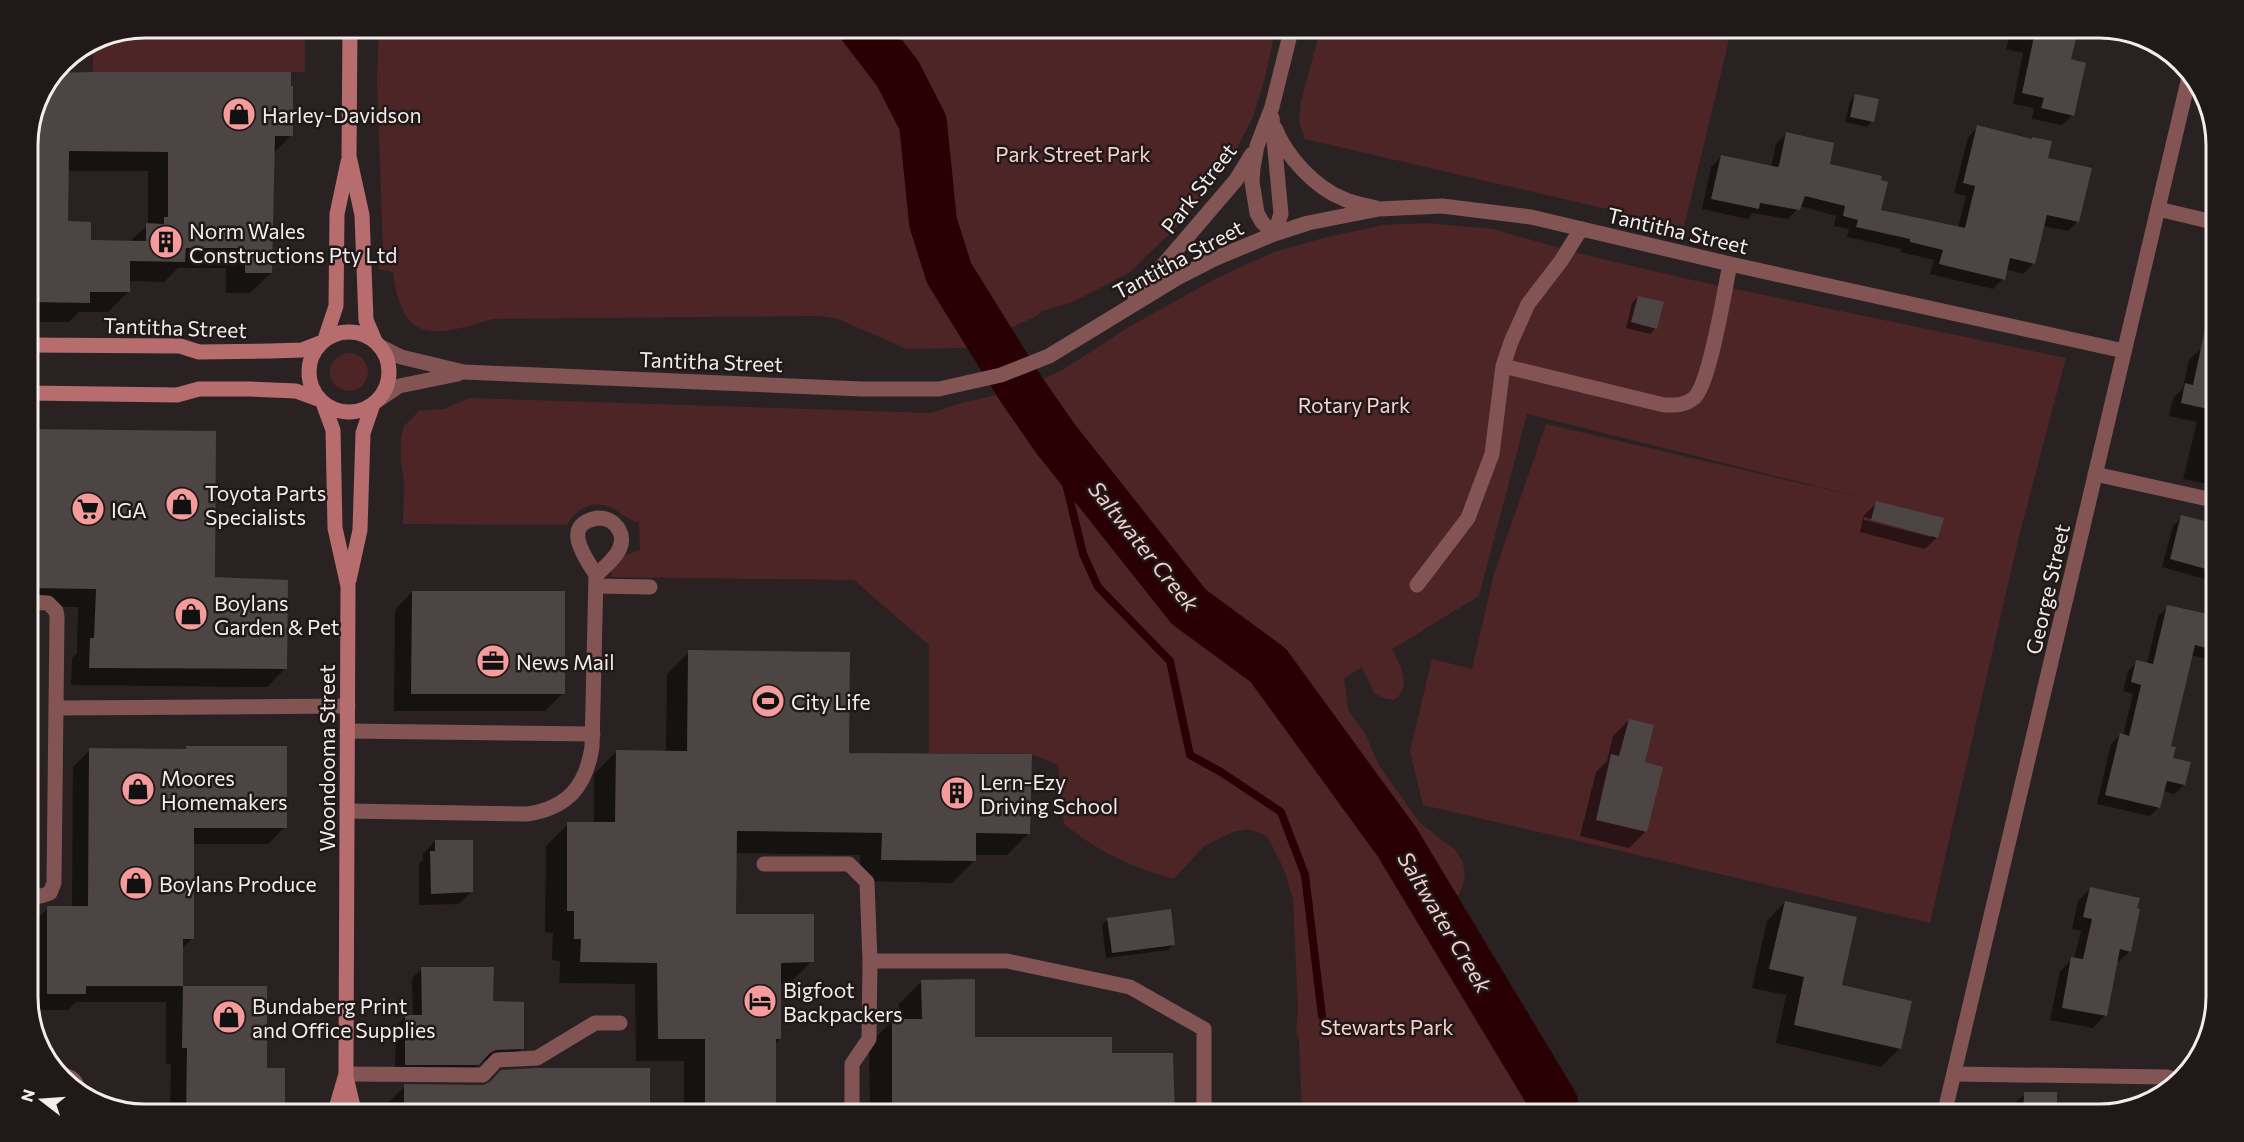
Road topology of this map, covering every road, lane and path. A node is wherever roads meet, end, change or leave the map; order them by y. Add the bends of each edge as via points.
1 (350, 38) edge
2 (1289, 38) edge
3 (2188, 83) edge
4 (1272, 112) junction
5 (1257, 146) junction
6 (349, 156) junction
7 (1379, 209) junction
8 (2158, 209) junction
9 (2206, 220) edge
10 (1581, 229) junction
11 (1274, 234) junction
12 (1730, 264) junction
13 (1126, 310) junction
14 (323, 341) junction
15 (377, 344) junction
16 (38, 345) edge
17 (2124, 351) junction
18 (1503, 366) junction
19 (464, 372) junction
20 (38, 393) edge
21 (320, 401) junction
22 (375, 402) junction
23 (2095, 474) junction
24 (2206, 499) edge
25 (1417, 585) dead end
26 (348, 586) junction
27 (650, 587) dead end
28 (38, 603) edge
29 (348, 706) junction
30 (56, 708) junction
31 (348, 731) junction
32 (593, 734) junction
33 (347, 811) junction
34 (764, 864) dead end
35 (38, 896) edge
36 (870, 961) junction
37 (621, 1023) dead end
38 (346, 1074) junction
39 (1954, 1074) junction
40 (2170, 1078) edge
41 (337, 1104) edge
42 (353, 1104) edge
43 (852, 1104) edge
44 (1204, 1104) edge
45 (1947, 1104) edge

1 - 6 street
2 - 4 street, Park Street
3 - 8 street, George Street
4 - 5 street, Park Street
4 - 7 street via 1281,141 1317,183 1344,200
4 - 11 street, Park Street via 1281,214
5 - 11 street, Park Street via 1254,200 1262,222
5 - 13 street, Park Street via 1236,180
6 - 14 street via 337,214 336,306
6 - 15 street via 362,215 366,320
7 - 10 street, Tantitha Street via 1482,209
7 - 11 street, Tantitha Street
8 - 9 street
8 - 17 street, George Street
10 - 12 street, Tantitha Street
10 - 18 street via 1528,304
11 - 13 street, Tantitha Street via 1195,268
12 - 17 street, Tantitha Street
12 - 18 street via 1706,372 1696,396 1682,405 1664,405
13 - 19 street, Tantitha Street via 1049,356 977,381 939,389
14 - 15 street via 335,334 356,332
14 - 16 street, Tantitha Street via 302,350 232,352 200,352 180,346
14 - 21 street via 313,353 308,376
15 - 19 street, Tantitha Street via 401,357
15 - 22 street via 389,367 388,379
17 - 23 street, George Street
18 - 25 street via 1492,454 1468,518
19 - 22 street, Tantitha Street via 399,386
20 - 21 street via 177,396 199,389 251,389 296,391
21 - 22 street via 343,412 364,410
21 - 26 street, Woondooma Street via 333,430 335,528
22 - 26 street, Woondooma Street via 363,433 360,530
23 - 24 street
23 - 39 street, George Street
26 - 29 street, Woondooma Street
27 - 32 street via 596,581
28 - 30 street via 48,603 56,611
29 - 30 street
29 - 31 street, Woondooma Street
30 - 35 street via 54,883 50,893
31 - 32 street
31 - 33 street, Woondooma Street
32 - 33 street via 590,764 583,781 558,806 541,812
33 - 38 street, Woondooma Street
34 - 36 street via 849,864 867,882
36 - 43 street via 869,1039 852,1064
36 - 44 street via 1008,961 1130,987 1204,1029
37 - 38 street via 595,1023 537,1058 497,1060 483,1075
38 - 41 street, Woondooma Street
38 - 42 street, Woondooma Street
39 - 40 street
39 - 45 street, George Street

